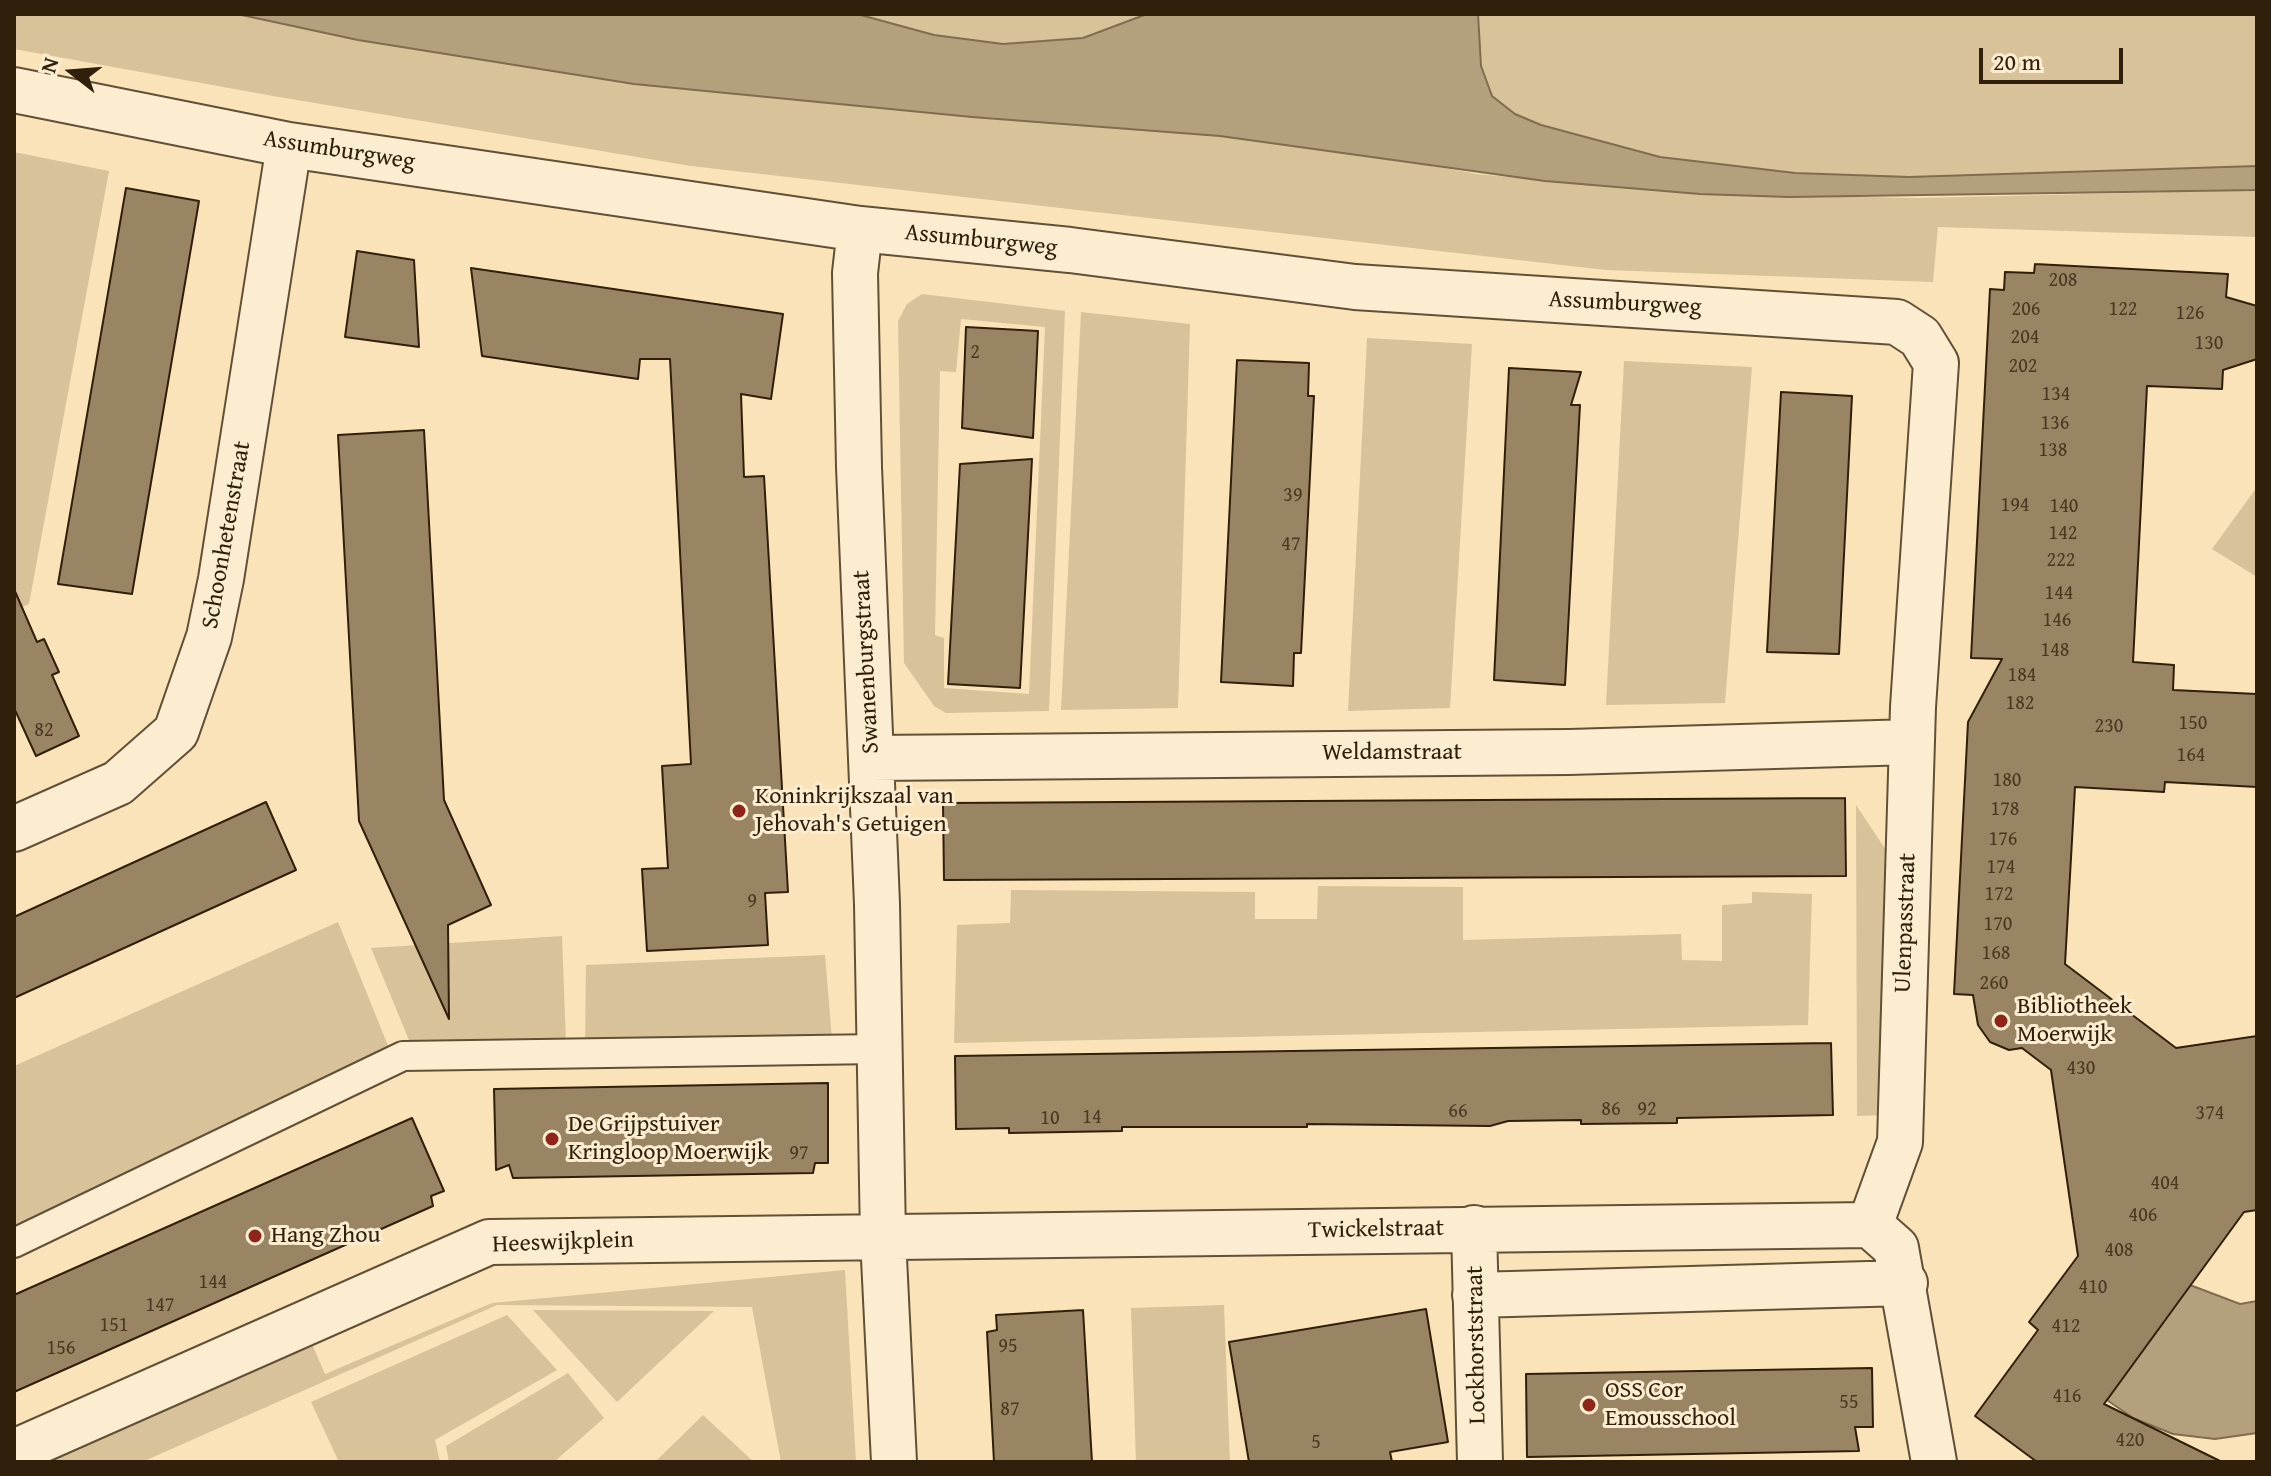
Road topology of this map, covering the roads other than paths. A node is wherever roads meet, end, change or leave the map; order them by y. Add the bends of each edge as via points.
1 (14, 90) edge
2 (289, 145) junction
3 (860, 229) junction
4 (1936, 363) joint
5 (1912, 742) junction
6 (872, 758) junction
7 (14, 829) edge
8 (879, 1049) junction
9 (1870, 1225) junction
10 (1474, 1228) junction
11 (883, 1238) junction
12 (14, 1243) edge
13 (1905, 1283) junction
14 (1475, 1295) junction
15 (14, 1452) edge
16 (894, 1462) edge
17 (1480, 1462) edge
18 (1934, 1462) edge

1 - 2 street, Assumburgweg
2 - 3 street, Assumburgweg
2 - 7 street, Schoonhetenstraat via 221,579 209,637 176,732 118,783
3 - 4 street, Assumburgweg via 1355,287 1897,322 1920,337
3 - 6 street, Swanenburgstraat via 855,273 858,452
4 - 5 street, Ulenpasstraat
5 - 6 street, Weldamstraat via 1569,752
5 - 9 street, Ulenpasstraat via 1900,1142
6 - 8 street, Swanenburgstraat
8 - 11 street, Swanenburgstraat
8 - 12 lane via 403,1056
9 - 10 street, Twickelstraat
9 - 13 street via 1896,1248
10 - 11 street, Twickelstraat
10 - 14 street, Lockhorststraat
11 - 15 street, Heeswijkplein via 489,1242
11 - 16 street
13 - 14 street
13 - 18 street
14 - 17 street, Lockhorststraat

